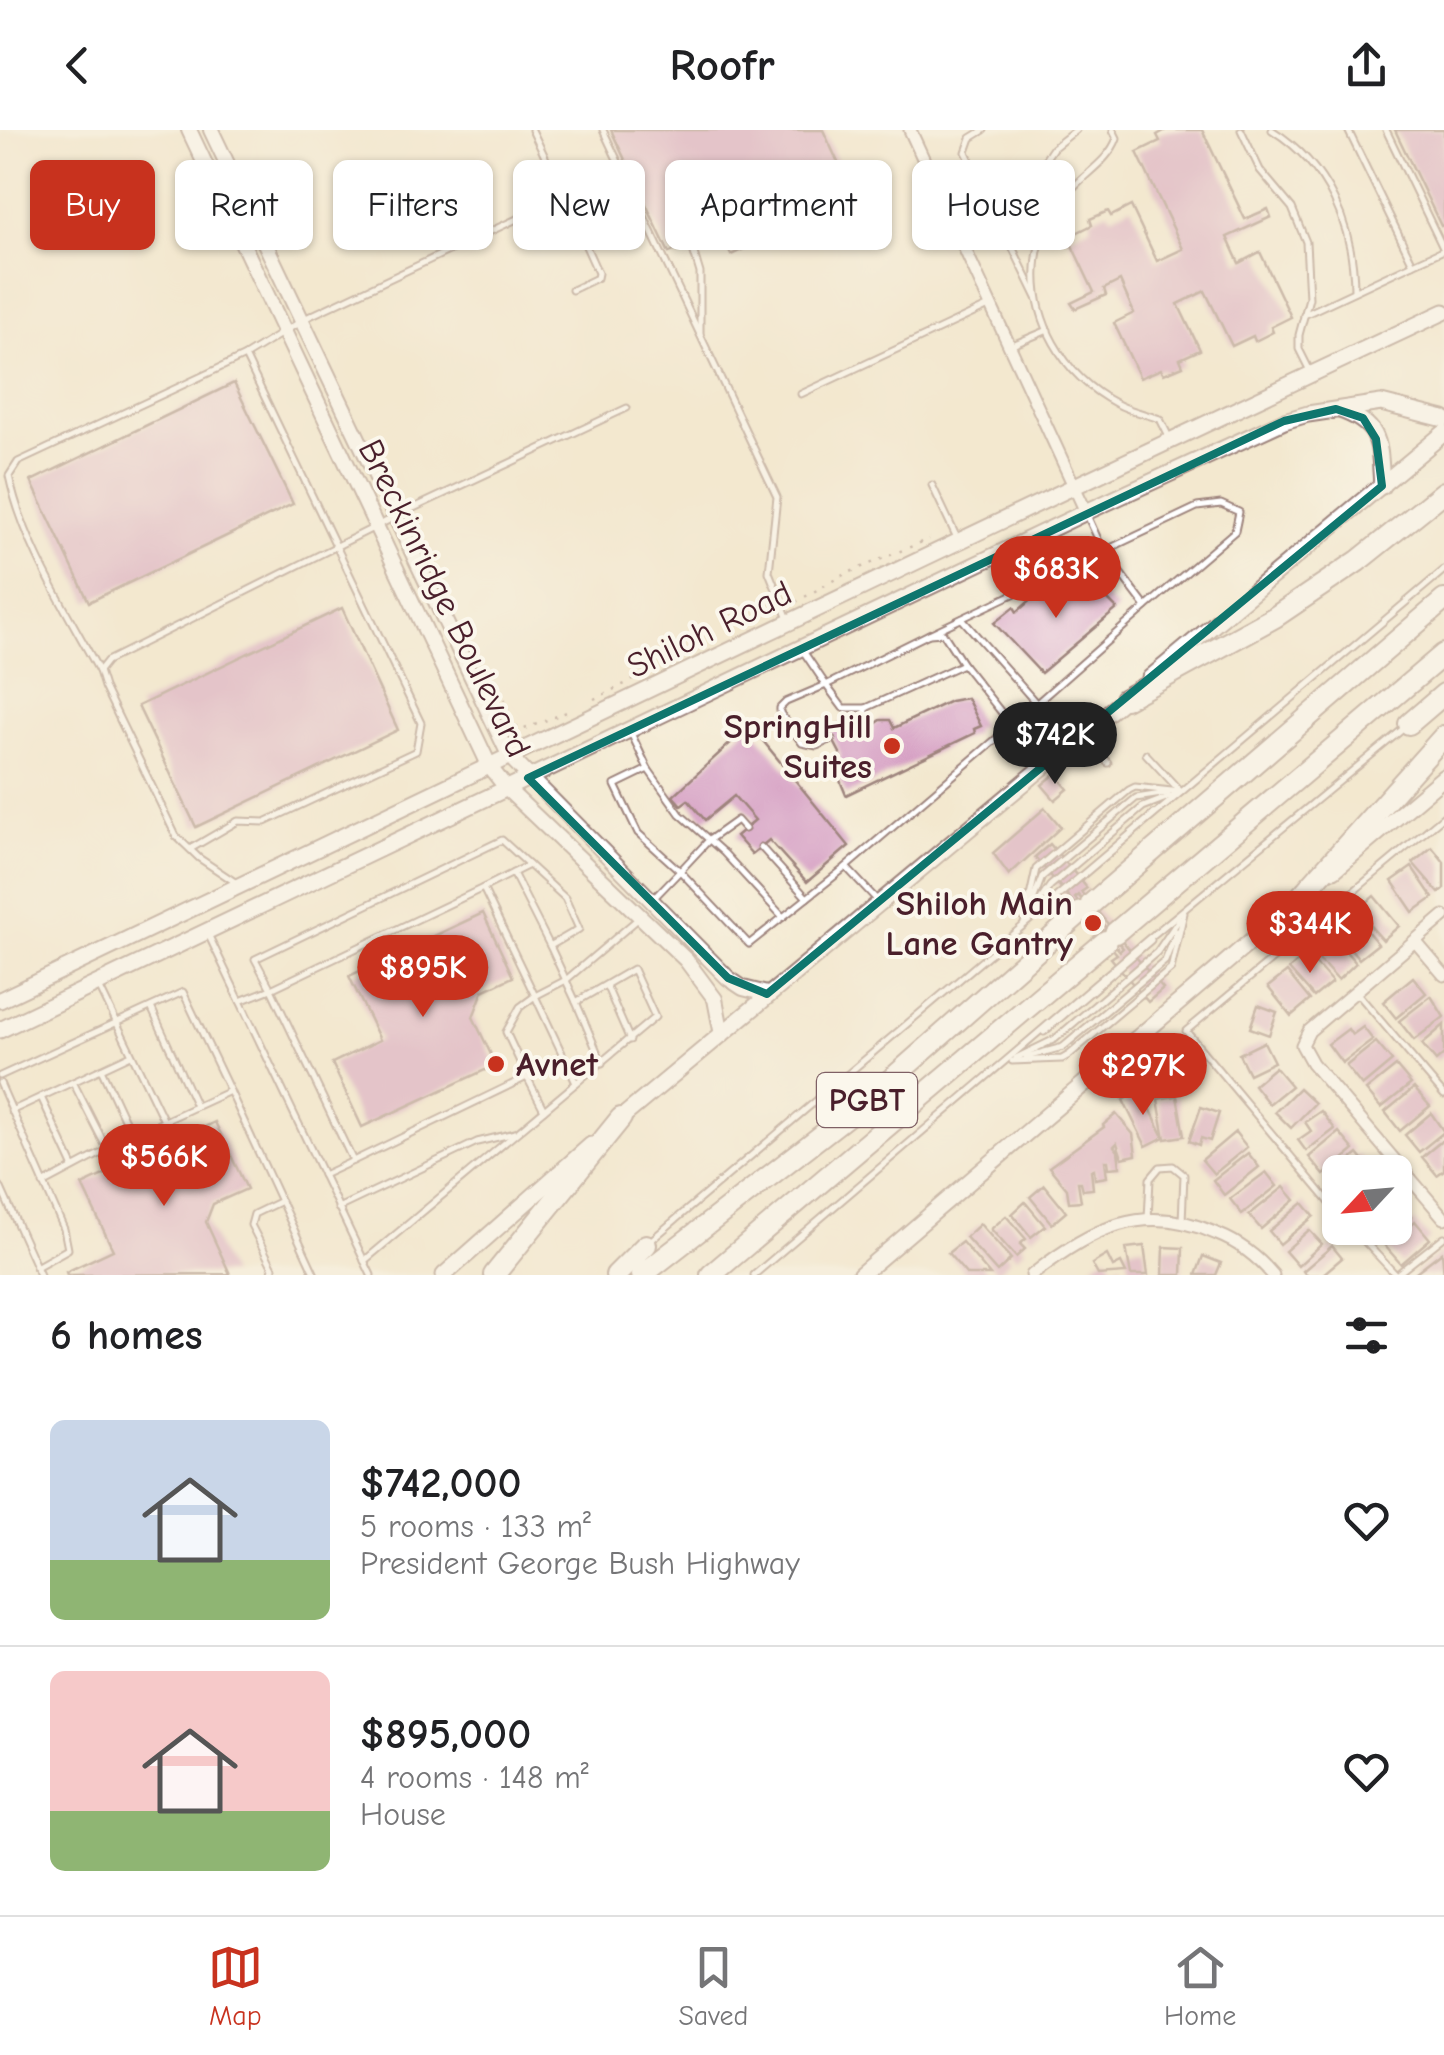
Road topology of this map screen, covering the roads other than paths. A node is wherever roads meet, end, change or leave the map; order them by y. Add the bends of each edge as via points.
1 (188, 130) edge
2 (211, 130) edge
3 (532, 130) edge
4 (603, 130) edge
5 (910, 130) edge
6 (984, 130) edge
7 (1076, 130) edge
8 (1113, 130) edge
9 (1241, 130) edge
10 (1272, 130) edge
11 (1348, 130) edge
12 (1386, 130) edge
13 (546, 160) edge
14 (970, 160) edge
15 (1045, 160) edge
16 (513, 222) edge
17 (588, 250) edge
18 (694, 250) edge
19 (1012, 250) edge
20 (1414, 264) junction
21 (572, 290) dead end
22 (1354, 291) junction
23 (1038, 300) junction
24 (992, 305) junction
25 (1444, 312) edge
26 (1304, 315) junction
27 (302, 320) junction
28 (283, 330) junction
29 (1048, 330) junction
30 (700, 335) junction
31 (1010, 346) junction
32 (245, 356) junction
33 (1312, 374) junction
34 (802, 394) dead end
35 (627, 408) dead end
36 (1336, 409) junction
37 (1444, 419) edge
38 (1444, 433) edge
39 (1170, 440) junction
40 (1074, 484) junction
41 (932, 485) dead end
42 (1382, 486) junction
43 (1444, 492) edge
44 (1086, 512) junction
45 (396, 517) junction
46 (376, 526) junction
47 (958, 541) junction
48 (336, 546) junction
49 (1103, 550) junction
50 (1444, 570) edge
51 (1444, 600) edge
52 (1146, 607) junction
53 (961, 618) junction
54 (790, 624) junction
55 (929, 634) junction
56 (802, 649) junction
57 (1444, 654) edge
58 (963, 664) junction
59 (100, 671) junction
60 (826, 685) junction
61 (1444, 694) edge
62 (1125, 700) junction
63 (1036, 704) junction
64 (866, 708) junction
65 (860, 724) dead end
66 (1409, 724) joint
67 (629, 730) junction
68 (1003, 732) junction
69 (1444, 736) edge
70 (832, 739) dead end
71 (1090, 742) dead end
72 (1146, 754) dead end
73 (510, 757) junction
74 (1108, 763) dead end
75 (490, 767) junction
76 (648, 769) junction
77 (1444, 777) edge
78 (528, 778) junction
79 (507, 789) junction
80 (1181, 792) junction
81 (1444, 816) edge
82 (745, 828) dead end
83 (710, 840) junction
84 (761, 847) dead end
85 (190, 849) junction
86 (529, 864) junction
87 (846, 867) junction
88 (680, 871) junction
89 (513, 873) junction
90 (240, 886) junction
91 (484, 888) junction
92 (807, 898) junction
93 (651, 901) junction
94 (879, 902) junction
95 (1293, 905) junction
96 (1184, 912) junction
97 (641, 916) junction
98 (1444, 916) edge
99 (783, 917) junction
100 (1024, 925) junction
101 (207, 932) junction
102 (1416, 941) junction
103 (550, 946) junction
104 (1444, 975) edge
105 (566, 980) junction
106 (98, 984) junction
107 (606, 985) junction
108 (271, 989) junction
109 (1356, 992) junction
110 (767, 994) junction
111 (534, 996) junction
112 (0, 1000) edge
113 (240, 1001) junction
114 (576, 1002) junction
115 (151, 1007) junction
116 (117, 1023) junction
117 (0, 1030) edge
118 (722, 1035) junction
119 (630, 1040) junction
120 (132, 1054) junction
121 (1009, 1061) junction
122 (602, 1062) junction
123 (101, 1069) junction
124 (527, 1077) junction
125 (0, 1080) edge
126 (73, 1082) junction
127 (576, 1083) junction
128 (230, 1091) junction
129 (1444, 1095) edge
130 (41, 1097) junction
131 (196, 1106) junction
132 (12, 1110) junction
133 (544, 1110) junction
134 (621, 1118) junction
135 (164, 1121) junction
136 (518, 1132) junction
137 (132, 1136) junction
138 (107, 1149) junction
139 (353, 1161) junction
140 (72, 1166) junction
141 (323, 1175) junction
142 (43, 1184) junction
143 (0, 1186) edge
144 (1322, 1193) edge
145 (281, 1201) junction
146 (338, 1208) junction
147 (1148, 1218) junction
148 (1444, 1218) edge
149 (1182, 1221) junction
150 (1444, 1237) edge
151 (646, 1244) joint
152 (1368, 1245) edge
153 (364, 1261) junction
154 (36, 1266) junction
155 (274, 1273) edge
156 (40, 1275) edge
157 (315, 1275) edge
158 (371, 1275) edge
159 (444, 1275) edge
160 (494, 1275) edge
161 (616, 1275) edge
162 (642, 1275) edge
163 (711, 1275) edge
164 (754, 1275) edge
165 (860, 1275) edge
166 (1032, 1275) edge
167 (1273, 1275) edge

1 - 28 street, Breckinridge Boulevard
2 - 27 street, Breckinridge Boulevard
3 - 13 lane
4 - 30 lane
5 - 24 street
6 - 14 lane via 971,138
7 - 15 lane
8 - 23 lane via 1113,150 1076,182 1048,223 1037,255
9 - 26 lane via 1306,242 1310,298
10 - 22 lane via 1329,186 1344,218
11 - 20 lane
12 - 20 lane via 1444,250
16 - 27 lane
17 - 21 lane via 598,273
18 - 30 lane
19 - 23 lane
20 - 22 lane
22 - 26 lane
23 - 29 lane
24 - 31 street
24 - 34 lane
25 - 33 main road, Shiloh Road
26 - 33 lane via 1299,349
27 - 28 lane
27 - 45 street, Breckinridge Boulevard
28 - 32 lane
28 - 46 street, Breckinridge Boulevard
29 - 31 lane
29 - 39 lane via 1068,367 1118,405 1160,420
30 - 54 lane via 776,497 769,572
31 - 40 street
32 - 48 lane
32 - 59 lane via 18,462 8,476 29,539
33 - 39 main road, Shiloh Road
35 - 45 lane
36 - 37 main road, Shiloh Road via 1381,403
36 - 42 main road via 1364,418 1372,429
36 - 44 main road, Shiloh Road via 1284,421
38 - 42 main road
39 - 40 main road, Shiloh Road
40 - 44 street
40 - 47 main road, Shiloh Road
41 - 47 lane
42 - 62 main road
43 - 62 highway via 1274,617
44 - 49 lane
44 - 56 main road, Shiloh Road
45 - 46 lane
45 - 73 street, Breckinridge Boulevard
46 - 48 lane
46 - 75 street, Breckinridge Boulevard
47 - 54 main road, Shiloh Road
48 - 59 lane via 107,661
48 - 85 lane via 421,724 416,751 264,822 238,822
49 - 52 lane
49 - 52 lane via 1197,507 1221,504 1239,512 1235,532
49 - 53 lane
50 - 80 lane
51 - 162 highway, PGBT via 870,1098
52 - 63 lane
53 - 55 lane
53 - 63 lane
54 - 56 main road
54 - 73 main road, Shiloh Road
55 - 58 lane via 944,633
55 - 60 lane
56 - 60 lane
56 - 67 main road, Shiloh Road
57 - 163 highway, PGBT
58 - 64 lane
58 - 68 lane via 1005,717
59 - 85 lane via 176,836
60 - 64 lane via 843,708
60 - 70 lane via 786,702 780,713 802,743 818,746
61 - 66 highway
62 - 94 main road
63 - 68 lane
64 - 65 lane
66 - 96 lane
67 - 76 lane
67 - 78 main road, Shiloh Road
68 - 87 lane
69 - 95 highway
71 - 74 lane
72 - 80 lane
73 - 75 main road, Shiloh Road
73 - 78 street, Breckinridge Boulevard
75 - 79 street, Breckinridge Boulevard
75 - 90 main road, Shiloh Road
76 - 83 lane via 680,814
76 - 88 lane via 614,785 638,833
77 - 95 main road
78 - 79 main road, Shiloh Road
78 - 93 street, Breckinridge Boulevard
79 - 97 street, Breckinridge Boulevard
79 - 101 main road, Shiloh Road
80 - 100 lane
80 - 100 lane via 1143,807 1050,886
80 - 100 lane via 1135,787 1089,824 1036,869
81 - 144 lane via 1186,1032
82 - 83 lane via 737,820
83 - 88 lane
83 - 99 lane
84 - 92 lane
85 - 90 lane
86 - 89 lane
86 - 103 lane via 565,898 579,929
86 - 108 lane via 502,840 484,848 255,959
87 - 92 lane
87 - 94 lane
88 - 93 lane
88 - 99 lane via 748,944
89 - 91 lane
89 - 103 lane
90 - 112 main road, Shiloh Road
91 - 108 lane
91 - 111 lane
92 - 99 lane
93 - 97 street
93 - 110 street, Breckinridge Boulevard via 728,978
94 - 110 main road
95 - 165 main road
96 - 121 lane
96 - 121 lane via 1157,952 1128,977 1055,1039
96 - 121 lane via 1165,961 1062,1048
97 - 105 lane
97 - 118 street, Breckinridge Boulevard via 705,983
98 - 102 street
100 - 151 lane
101 - 106 main road, Shiloh Road
101 - 113 lane
102 - 104 street
102 - 109 street
103 - 105 lane
105 - 111 lane
105 - 114 lane
106 - 116 lane
106 - 117 main road, Shiloh Road
107 - 114 lane
107 - 119 lane
107 - 119 lane via 632,969 655,1017
108 - 113 lane
108 - 139 lane
109 - 129 lane
109 - 148 street via 1302,1046
110 - 118 main road
111 - 124 lane via 506,1032
111 - 127 lane
113 - 141 lane
114 - 122 lane
115 - 116 lane
115 - 128 lane via 183,992
115 - 131 lane
116 - 120 lane
116 - 125 lane
118 - 134 main road
119 - 122 lane
120 - 123 lane
120 - 135 lane
121 - 164 lane
122 - 127 lane
123 - 126 lane
123 - 137 lane
124 - 133 lane
124 - 139 lane
125 - 132 lane
126 - 130 lane
126 - 138 lane
127 - 133 lane
128 - 131 lane
128 - 145 lane
130 - 132 lane
130 - 140 lane
131 - 135 lane
132 - 142 lane
133 - 136 lane
134 - 159 main road
134 - 160 highway
135 - 137 lane
136 - 146 lane via 477,1142
136 - 153 lane
137 - 138 lane
138 - 140 lane
139 - 141 lane
140 - 142 lane
141 - 146 lane
142 - 154 lane via 68,1250
143 - 154 lane
145 - 155 lane via 254,1214 251,1224
145 - 157 lane
146 - 153 lane
147 - 149 street
147 - 149 lane via 1150,1179 1160,1167 1173,1166 1184,1175
147 - 166 street via 1086,1237
149 - 167 street via 1240,1244
150 - 152 lane via 1396,1275
151 - 161 highway
153 - 158 lane
154 - 156 lane

